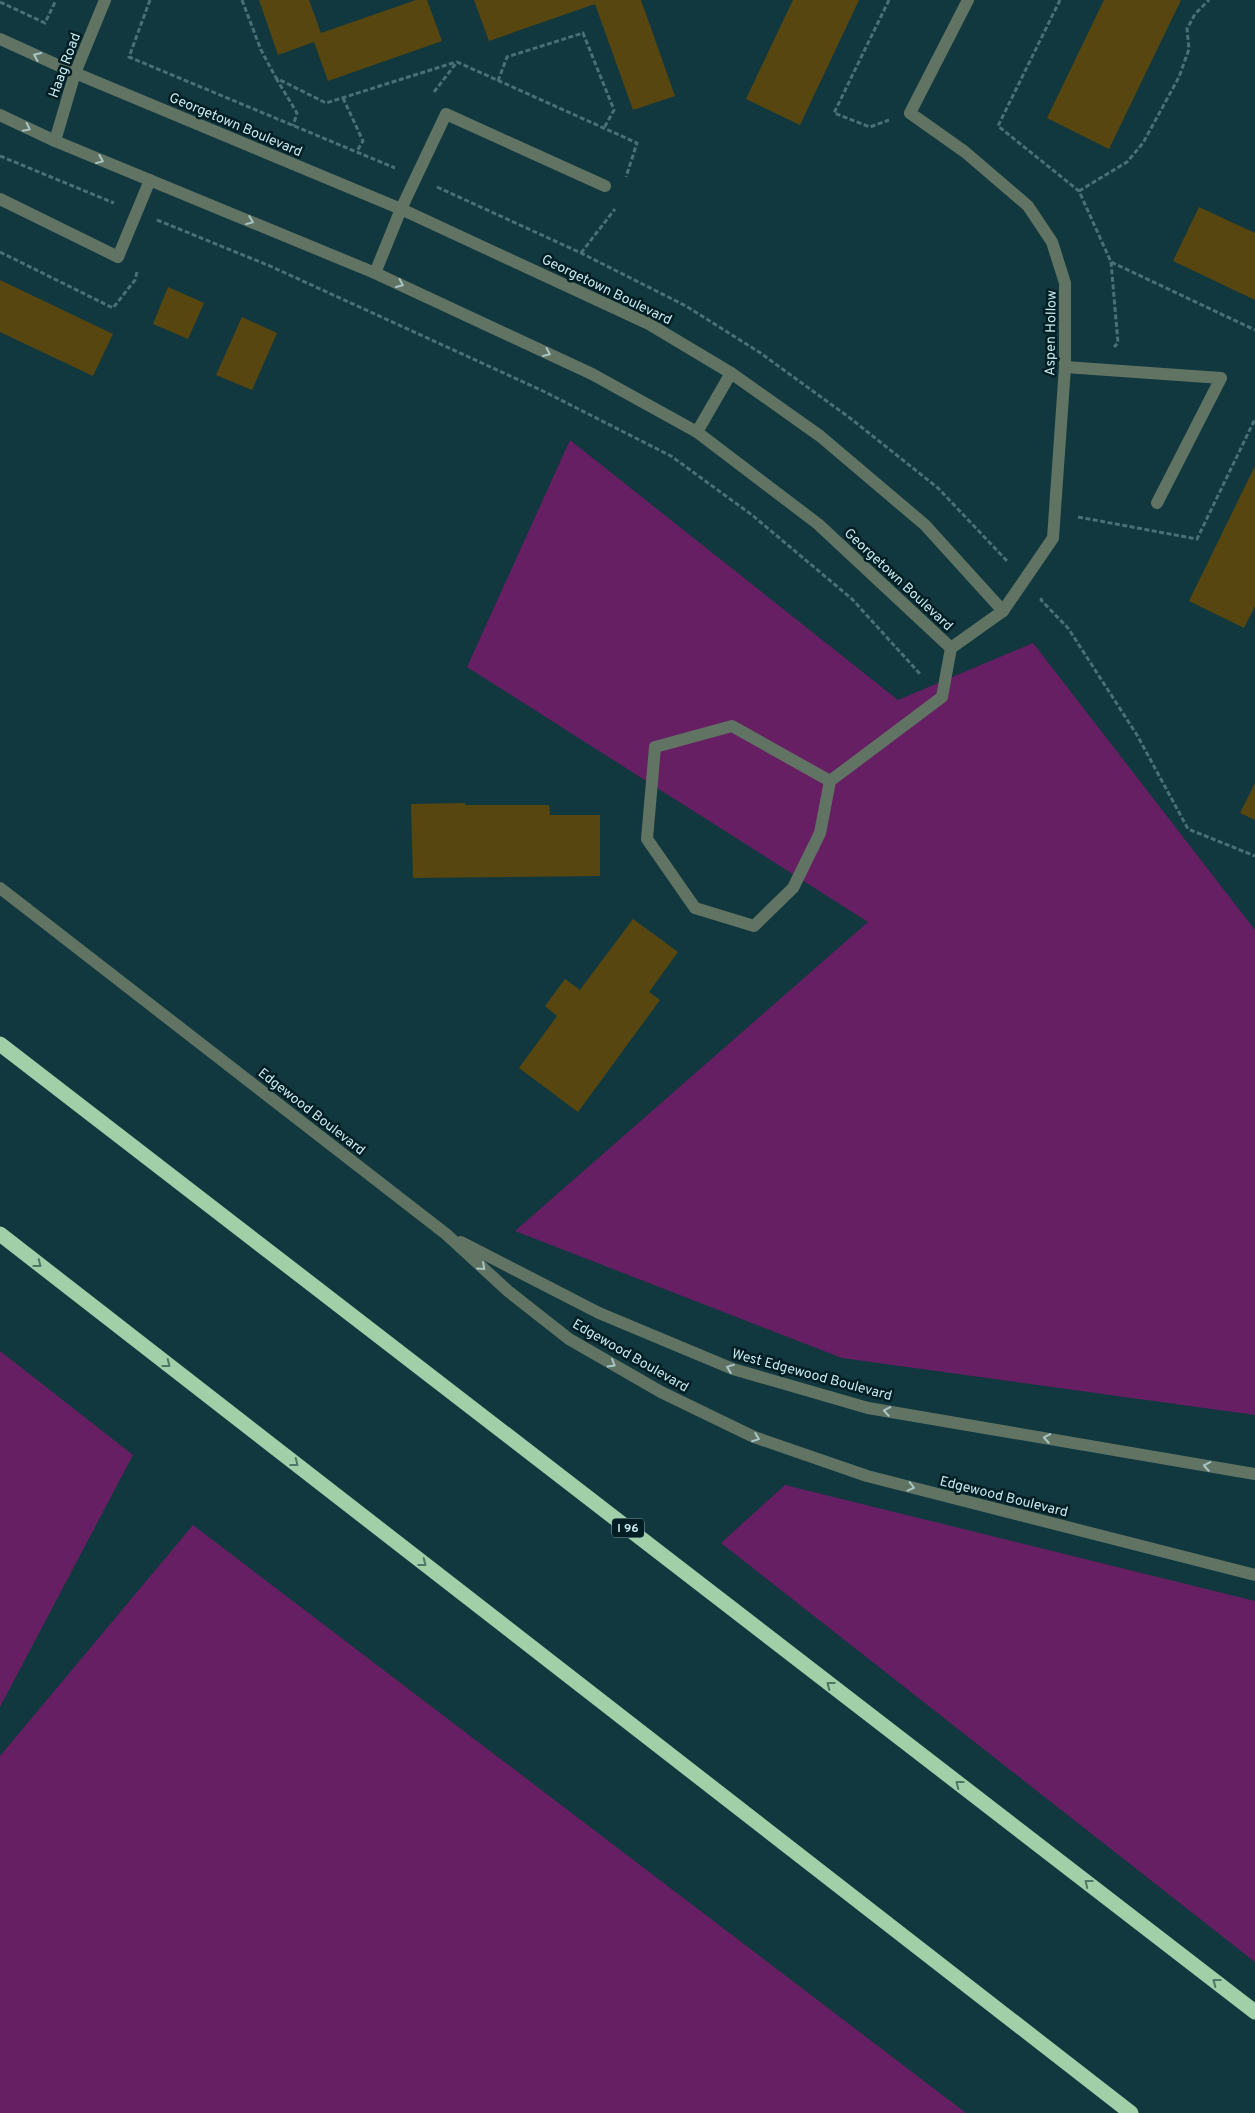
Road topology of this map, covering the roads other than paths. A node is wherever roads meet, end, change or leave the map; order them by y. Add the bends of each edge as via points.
1 (105, 0) edge
2 (968, 0) edge
3 (0, 39) edge
4 (75, 73) junction
5 (0, 115) edge
6 (55, 142) junction
7 (150, 180) junction
8 (604, 186) dead end
9 (0, 200) edge
10 (401, 209) junction
11 (375, 273) junction
12 (1065, 366) junction
13 (732, 373) junction
14 (697, 432) junction
15 (1157, 503) dead end
16 (1003, 611) junction
17 (951, 648) junction
18 (830, 781) junction
19 (0, 888) edge
20 (0, 1044) edge
21 (0, 1234) edge
22 (446, 1234) junction
23 (1255, 1474) edge
24 (1255, 1575) edge
25 (1255, 2012) edge
26 (1131, 2113) edge

1 - 4 street, Haag Road
2 - 12 street, Aspen Hollow via 910,113 965,152 1028,206 1052,242 1066,283
4 -> 3 street, Georgetown Boulevard
4 - 6 street, Haag Road
4 - 10 street, Georgetown Boulevard
5 -> 6 street, Georgetown Boulevard
6 -> 7 street, Georgetown Boulevard
7 - 9 street via 118,257
7 -> 11 street, Georgetown Boulevard
8 - 10 street via 446,114
10 - 11 street
10 - 13 street, Georgetown Boulevard via 649,324
11 -> 14 street, Georgetown Boulevard via 592,374
12 - 15 street via 1221,378
12 - 16 street, Aspen Hollow via 1053,538
13 - 14 street
13 - 16 street, Georgetown Boulevard via 820,436 925,525
14 - 17 street, Georgetown Boulevard via 818,524
16 - 17 street, Georgetown Boulevard
17 - 18 street via 942,697
18 - 18 street via 732,726 655,747 647,839 695,908 754,926 793,888 820,833
19 - 22 street, Edgewood Boulevard
25 -> 20 highway, I 96
21 -> 26 highway
23 -> 22 street, West Edgewood Boulevard via 868,1408 733,1369 600,1313
22 -> 24 street, Edgewood Boulevard via 508,1291 569,1339 661,1392 754,1437 866,1476

